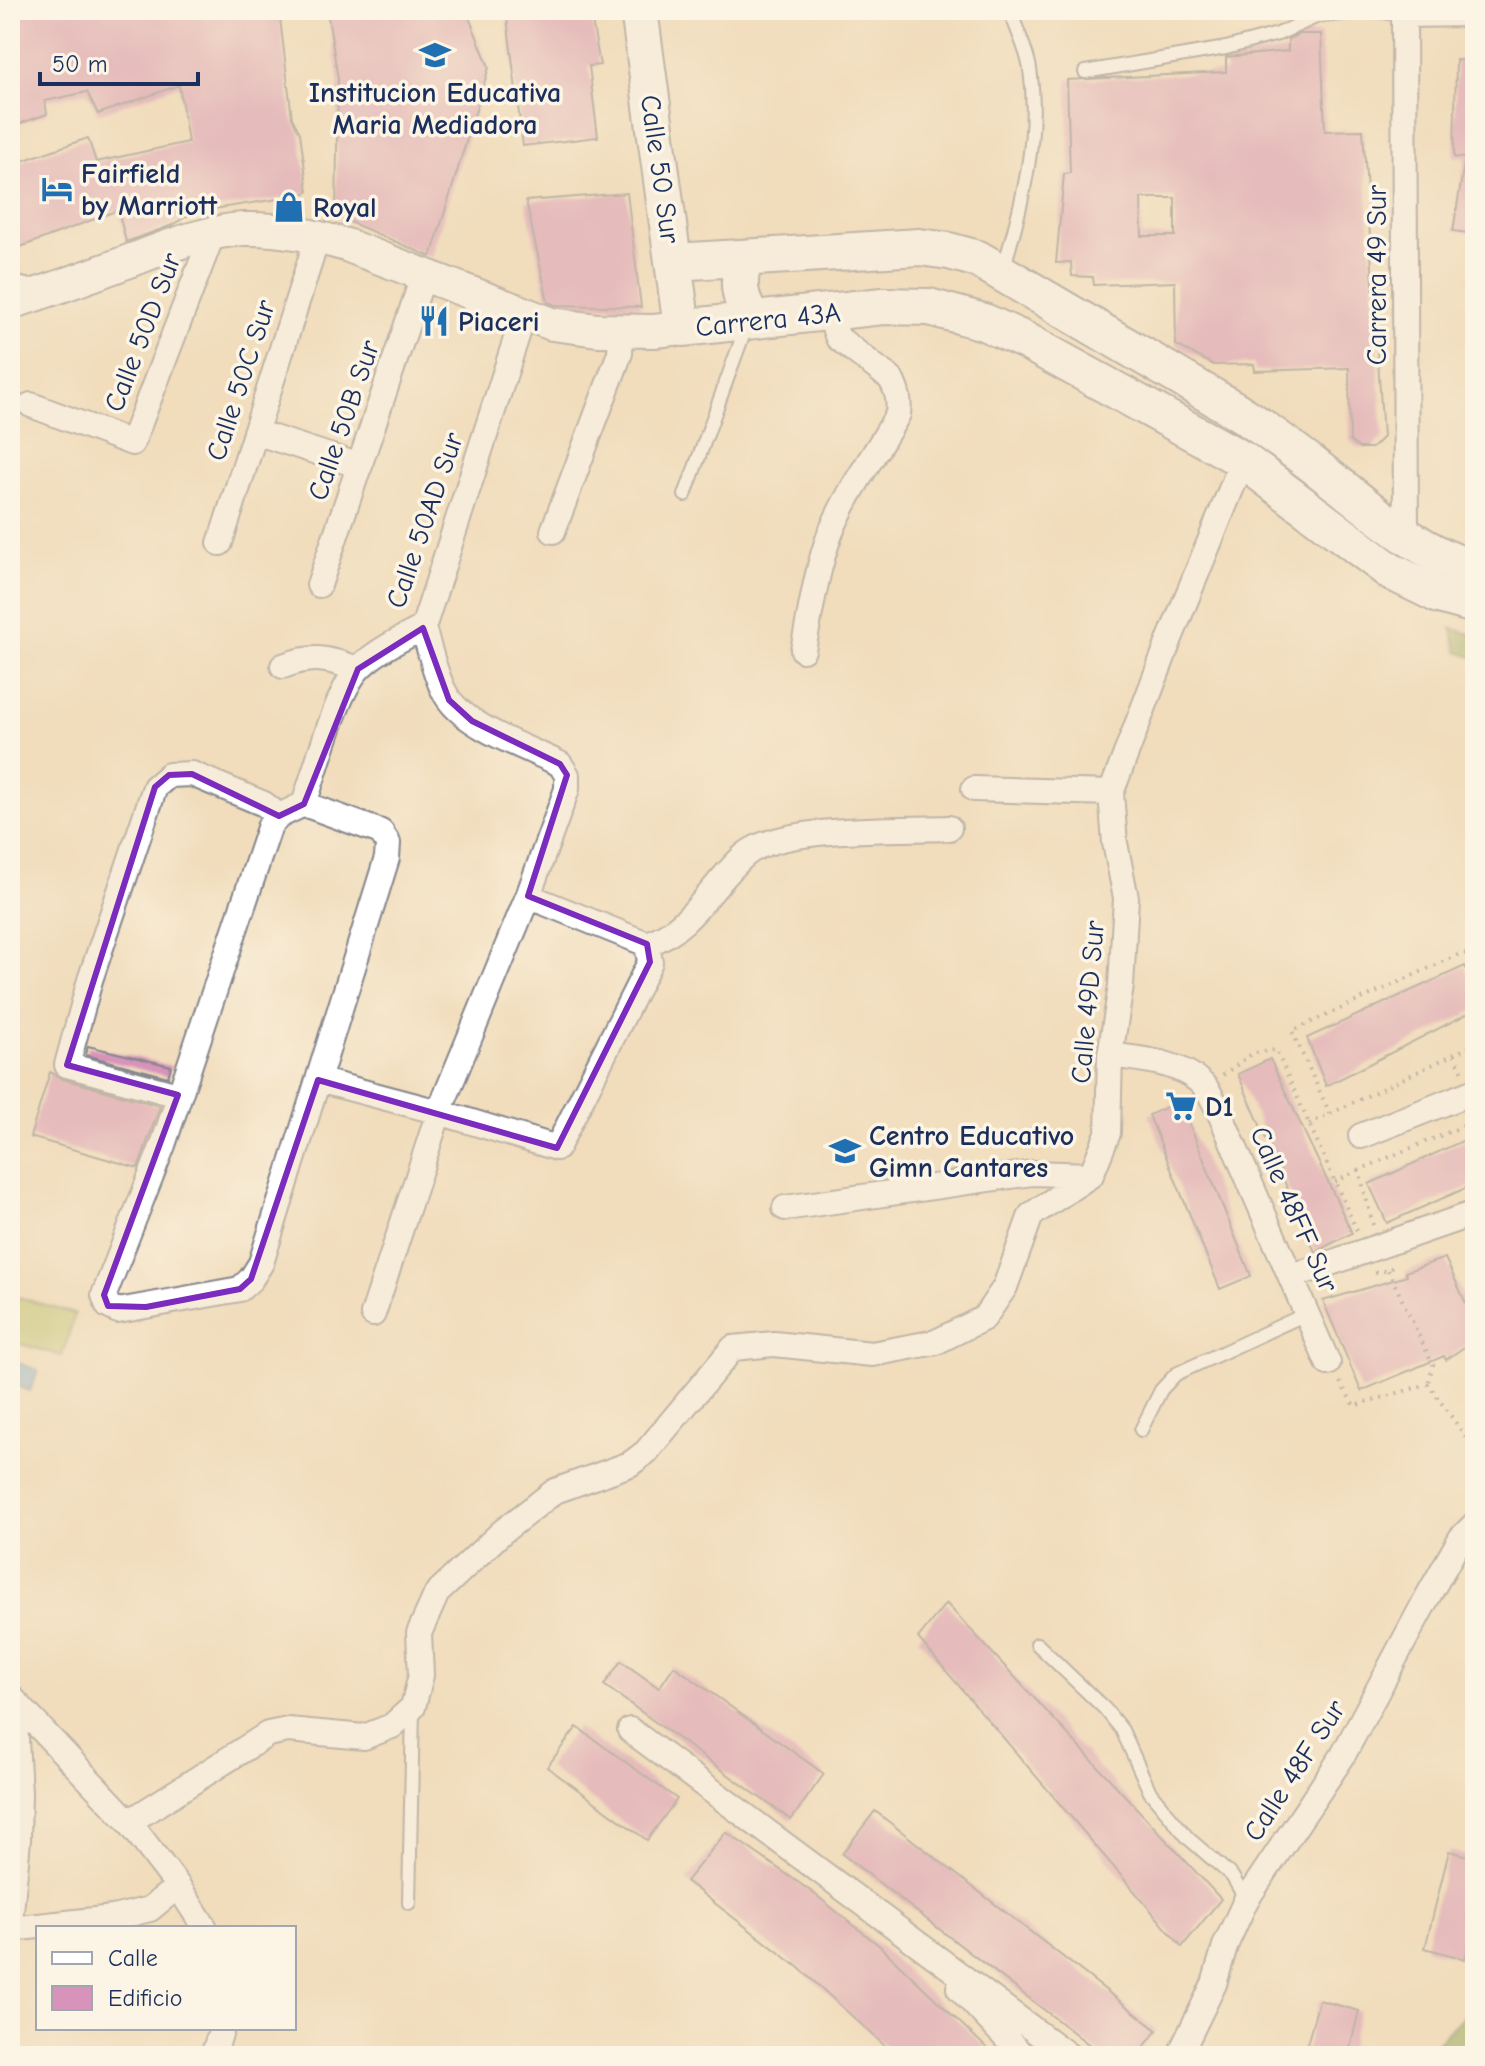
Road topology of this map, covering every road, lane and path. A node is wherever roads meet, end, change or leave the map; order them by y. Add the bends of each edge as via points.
1 (639, 10) edge
2 (1010, 10) edge
3 (1404, 13) edge
4 (1475, 14) edge
5 (1085, 72) dead end
6 (213, 233) junction
7 (318, 236) junction
8 (746, 258) junction
9 (674, 262) junction
10 (1003, 273) junction
11 (424, 274) junction
12 (10, 281) edge
13 (52, 291) junction
14 (10, 303) edge
15 (828, 311) junction
16 (524, 314) junction
17 (752, 320) junction
18 (682, 328) junction
19 (621, 330) junction
20 (31, 405) dead end
21 (255, 432) junction
22 (1243, 460) junction
23 (360, 466) junction
24 (685, 495) dead end
25 (553, 531) dead end
26 (1406, 535) junction
27 (220, 543) dead end
28 (1475, 569) edge
29 (319, 585) dead end
30 (1475, 605) edge
31 (423, 628) junction
32 (803, 650) dead end
33 (283, 666) dead end
34 (358, 669) junction
35 (974, 789) dead end
36 (1111, 793) junction
37 (304, 804) junction
38 (279, 816) junction
39 (949, 828) dead end
40 (528, 896) junction
41 (647, 944) junction
42 (1475, 953) edge
43 (1475, 1044) edge
44 (1110, 1055) junction
45 (1222, 1075) dead end
46 (318, 1080) junction
47 (1475, 1091) edge
48 (178, 1095) junction
49 (439, 1112) junction
50 (1330, 1114) junction
51 (1475, 1121) edge
52 (1309, 1124) junction
53 (1361, 1136) dead end
54 (1359, 1170) junction
55 (1091, 1175) junction
56 (1335, 1182) junction
57 (785, 1208) dead end
58 (1475, 1213) edge
59 (1371, 1222) dead end
60 (1365, 1251) junction
61 (1388, 1270) dead end
62 (1293, 1276) junction
63 (1308, 1313) junction
64 (373, 1314) dead end
65 (1328, 1363) joint
66 (1428, 1384) junction
67 (1141, 1430) dead end
68 (1475, 1450) edge
69 (1475, 1524) edge
70 (1037, 1644) dead end
71 (12, 1700) edge
72 (413, 1707) junction
73 (630, 1730) dead end
74 (129, 1822) junction
75 (178, 1886) junction
76 (1246, 1900) junction
77 (409, 1903) dead end
78 (10, 1922) edge
79 (36, 1926) edge
80 (38, 1926) edge
81 (204, 1926) edge
82 (10, 1929) edge
83 (920, 1944) junction
84 (221, 2030) edge
85 (213, 2056) edge
86 (1023, 2056) edge
87 (1069, 2056) edge
88 (1179, 2056) edge

1 - 9 main road, Calle 50 Sur
2 - 10 lane via 1030,65 1034,108 1021,208
3 - 4 street
3 - 5 lane via 1318,16 1226,48
3 - 26 street, Carrera 49 Sur
6 - 7 main road, Carrera 43A via 243,229
6 - 13 main road, Carrera 43A
6 - 20 street, Calle 50D Sur via 132,443
7 - 11 main road, Carrera 43A
7 - 21 street, Calle 50C Sur
8 - 9 main road
8 - 10 main road via 919,247 978,259
8 - 17 main road via 740,295
9 - 18 main road, Calle 50 Sur
10 - 26 main road via 1276,435
11 - 16 main road, Carrera 43A
11 - 23 street, Calle 50B Sur
12 - 13 lane
13 - 14 main road, Carrera 43A
15 - 17 main road, Carrera 43A
15 - 22 main road, Carrera 43A via 929,307 984,322
15 - 32 street via 838,338 891,379 899,405 831,533
16 - 19 main road, Carrera 43A via 570,327
16 - 31 street, Calle 50AD Sur
17 - 18 main road, Carrera 43A
17 - 24 lane
18 - 19 main road, Carrera 43A
19 - 25 street via 620,353
21 - 23 street
21 - 27 street, Calle 50C Sur
22 - 30 main road, Carrera 43A via 1390,571 1439,595
22 - 36 street, Calle 49D Sur
23 - 29 street, Calle 50B Sur
26 - 28 main road
31 - 34 street, Calle 50AD Sur
31 - 40 street via 449,700 472,721 560,764 567,775 567,789
33 - 34 street via 306,657
34 - 37 street, Calle 50AD Sur via 341,700
35 - 36 street
36 - 44 street, Calle 49D Sur via 1126,898
37 - 38 street
37 - 46 street via 381,832 388,843
38 - 48 street via 270,825
38 - 48 street via 264,804 192,774 169,775 155,787 67,1065
39 - 41 street via 775,840 748,853 668,936
40 - 41 street
40 - 49 street
41 - 49 street via 650,962 557,1148
42 - 50 path via 1460,954 1292,1031
43 - 50 path
44 - 55 street, Calle 49D Sur via 1108,1133
44 - 62 street, Calle 48FF Sur via 1161,1063 1204,1086
45 - 52 path via 1253,1053 1276,1050
46 - 48 street via 261,1263 251,1279 240,1289 118,1311 108,1306 104,1295
46 - 49 street
47 - 53 street
49 - 64 street
50 - 52 path
51 - 54 path
52 - 56 path
54 - 56 path
54 - 59 path
55 - 57 street via 1032,1173
55 - 72 street via 1031,1215 1005,1287 984,1318 936,1342 872,1354 774,1344 733,1348 646,1452 630,1464 555,1491 437,1593 419,1633 421,1675
56 - 60 path
58 - 60 street
60 - 62 street
61 - 66 path via 1433,1365
62 - 63 street, Calle 48FF Sur
63 - 65 street, Calle 48FF Sur
63 - 67 lane via 1176,1374 1161,1390
65 - 66 path via 1354,1406
66 - 68 path
69 - 76 street, Calle 48F Sur via 1461,1538 1342,1757
70 - 76 lane via 1105,1709 1122,1730 1150,1792 1188,1838 1232,1876
71 - 74 street
71 - 78 street via 19,1793
72 - 74 street via 392,1726 364,1737 288,1730 268,1734
72 - 77 lane
73 - 83 street
74 - 75 street
75 - 80 street via 150,1909
75 - 81 street
76 - 88 street, Calle 48F Sur
79 - 82 street
83 - 86 street
83 - 87 street
84 - 85 street

